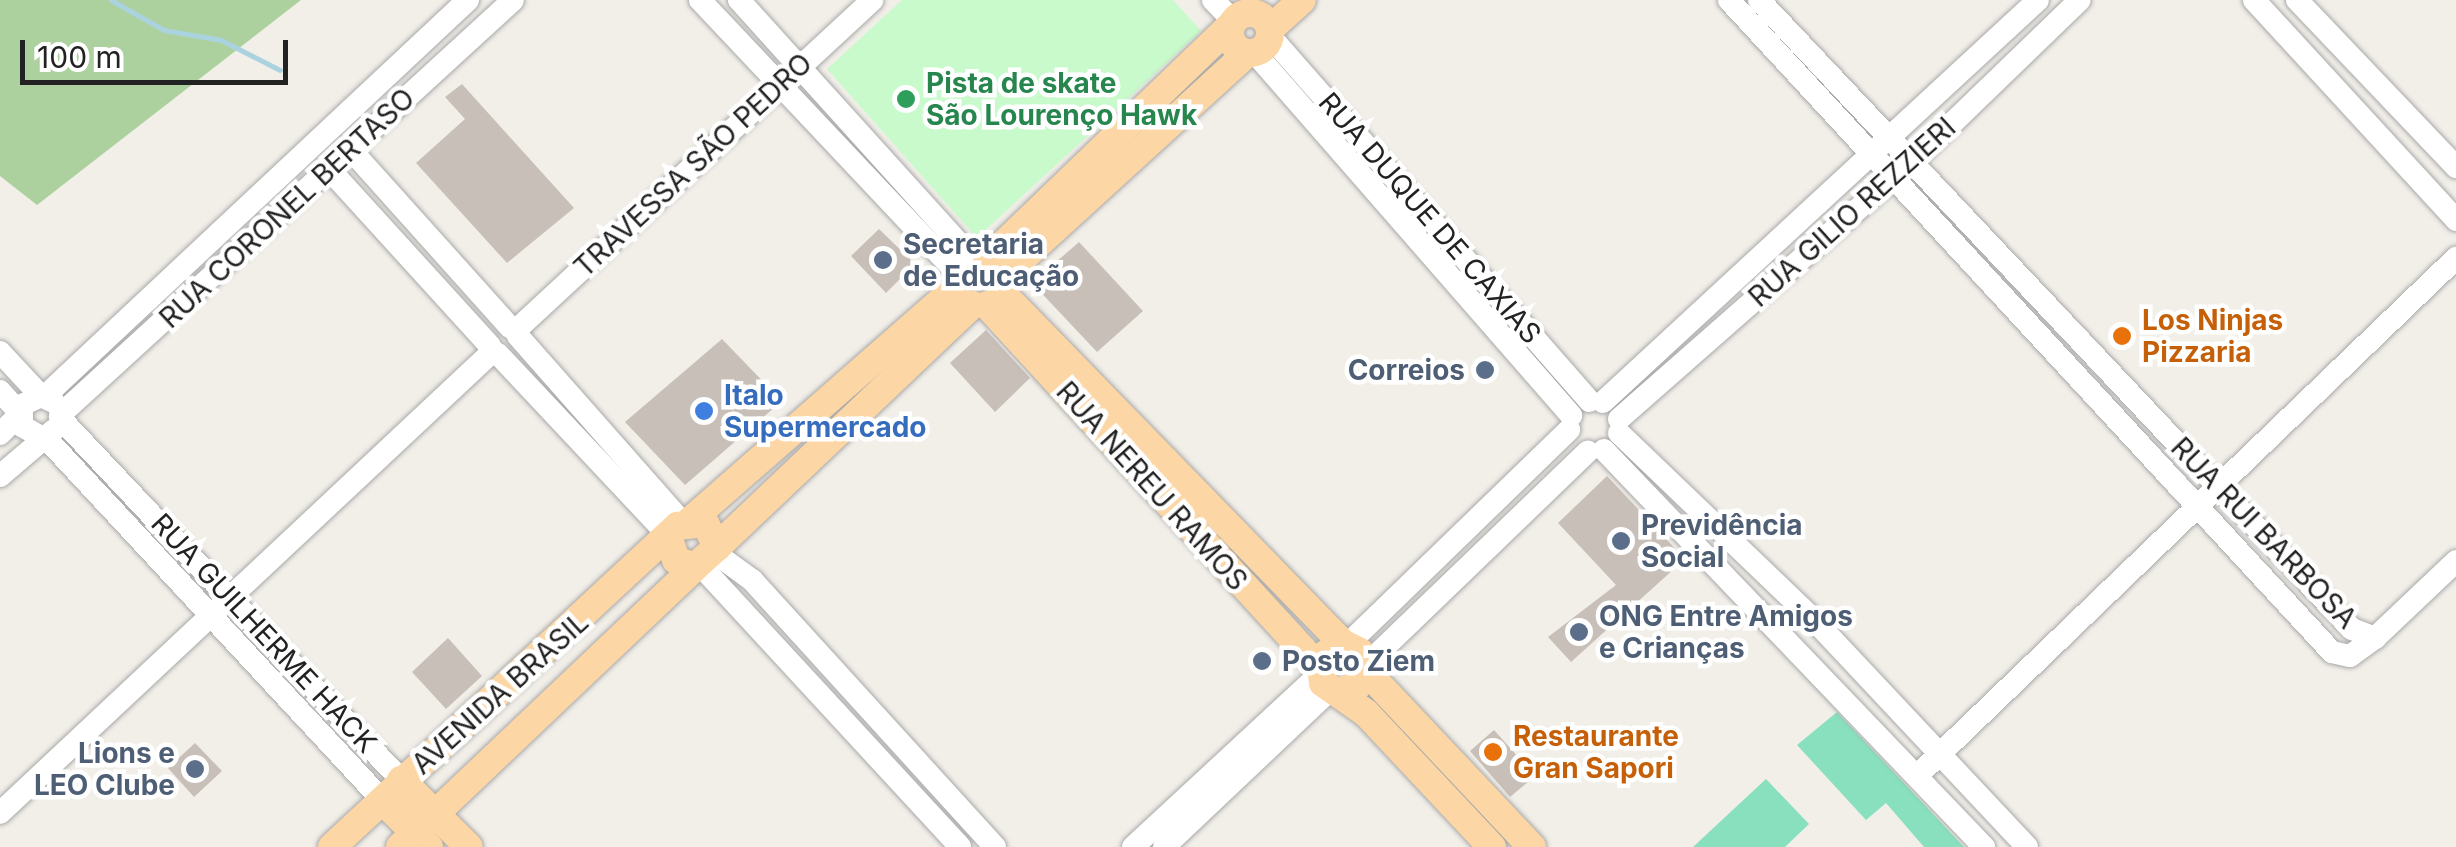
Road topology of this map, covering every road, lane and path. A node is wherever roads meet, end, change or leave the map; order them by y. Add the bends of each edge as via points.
1 (513, 0) edge
2 (700, 0) edge
3 (739, 0) edge
4 (872, 0) edge
5 (1212, 0) edge
6 (1302, 0) edge
7 (1729, 0) edge
8 (1759, 0) edge
9 (2038, 0) edge
10 (2080, 0) edge
11 (2254, 0) edge
12 (2298, 0) edge
13 (464, 3) edge
14 (1250, 24) edge
15 (480, 30) junction
16 (801, 65) junction
17 (780, 84) junction
18 (2395, 101) junction
19 (2370, 124) junction
20 (1880, 146) junction
21 (877, 147) junction
22 (350, 150) junction
23 (854, 165) junction
24 (2456, 167) edge
25 (330, 169) junction
26 (1903, 170) junction
27 (2456, 220) edge
28 (2456, 258) edge
29 (164, 281) junction
30 (979, 282) junction
31 (184, 304) junction
32 (514, 331) junction
33 (494, 351) junction
34 (0, 352) edge
35 (0, 391) edge
36 (20, 414) junction
37 (48, 416) junction
38 (1595, 425) junction
39 (0, 434) edge
40 (0, 476) edge
41 (2216, 484) junction
42 (2197, 501) junction
43 (679, 530) junction
44 (707, 558) junction
45 (2456, 561) edge
46 (2302, 576) junction
47 (2281, 594) junction
48 (234, 596) junction
49 (210, 618) junction
50 (1814, 620) junction
51 (2375, 638) junction
52 (1791, 641) junction
53 (1355, 656) junction
54 (1327, 680) junction
55 (1942, 752) junction
56 (1916, 776) junction
57 (392, 791) junction
58 (0, 812) edge
59 (437, 812) junction
60 (967, 814) junction
61 (954, 840) edge
62 (415, 842) edge
63 (332, 847) edge
64 (469, 847) edge
65 (994, 847) edge
66 (1133, 847) edge
67 (1164, 847) edge
68 (1492, 847) edge
69 (1532, 847) edge
70 (1984, 847) edge
71 (2027, 847) edge

1 - 15 street, RUA CORONEL BERTASO
2 - 17 street, RUA NEREU RAMOS
3 - 16 street, RUA NEREU RAMOS
4 - 16 street, TRAVESSA SÃO PEDRO
5 - 14 street, RUA DUQUE DE CAXIAS
6 - 14 main road, AVENIDA BRASIL
7 - 20 street, RUA RUI BARBOSA
8 - 20 street, RUA RUI BARBOSA
9 - 20 street, RUA GILIO REZZIERI
10 - 26 street, RUA GILIO REZZIERI
11 - 19 street
12 - 18 street
13 - 15 street
13 - 29 street, RUA CORONEL BERTASO
14 - 30 main road, AVENIDA BRASIL
14 - 38 street, RUA DUQUE DE CAXIAS
15 - 22 street, RUA CORONEL BERTASO
16 - 17 street, TRAVESSA SÃO PEDRO
16 - 21 street, RUA NEREU RAMOS
17 - 23 street, RUA NEREU RAMOS
17 - 32 street, TRAVESSA SÃO PEDRO
18 - 19 street
18 - 24 street
19 - 27 street
20 - 26 street, RUA RUI BARBOSA
20 - 38 street, RUA GILIO REZZIERI
21 - 23 street
21 - 30 street, RUA NEREU RAMOS
22 - 25 street, RUA CORONEL BERTASO
22 - 32 street
23 - 30 street, RUA NEREU RAMOS
25 - 31 street, RUA CORONEL BERTASO
25 - 33 street
26 - 38 street, RUA GILIO REZZIERI
26 - 41 street, RUA RUI BARBOSA
26 - 42 street, RUA RUI BARBOSA
28 - 41 street
29 - 31 street
29 - 37 street, RUA CORONEL BERTASO
30 - 43 main road, AVENIDA BRASIL
30 - 44 main road, AVENIDA BRASIL
30 - 53 main road, RUA NEREU RAMOS
30 - 54 main road, RUA NEREU RAMOS
31 - 37 street, RUA CORONEL BERTASO
32 - 33 street, TRAVESSA SÃO PEDRO via 514,352
32 - 43 street
33 - 43 street
33 - 48 street
34 - 37 street, RUA GUILHERME HACK
35 - 36 street
36 - 37 street via 30,434
36 - 39 street
37 - 40 street, RUA CORONEL BERTASO
37 - 48 street, RUA GUILHERME HACK
37 - 49 street, RUA GUILHERME HACK
38 - 50 street, RUA DUQUE DE CAXIAS
38 - 52 street, RUA DUQUE DE CAXIAS
38 - 53 street, RUA GILIO REZZIERI
41 - 42 street
41 - 46 street, RUA RUI BARBOSA
42 - 47 street, RUA RUI BARBOSA
42 - 55 street
43 - 44 main road via 676,560
43 - 44 main road via 710,528
43 - 57 main road, AVENIDA BRASIL
44 - 59 main road, AVENIDA BRASIL
44 - 60 street via 752,580
44 - 61 street
45 - 51 street
46 - 47 street
46 - 51 street, RUA RUI BARBOSA via 2352,629
47 - 51 street, RUA RUI BARBOSA via 2338,656
48 - 49 street
48 - 57 street, RUA GUILHERME HACK
49 - 57 street, RUA GUILHERME HACK
49 - 58 street
50 - 52 street
50 - 55 street, RUA DUQUE DE CAXIAS
52 - 56 street, RUA DUQUE DE CAXIAS
53 - 54 main road via 1357,686
53 - 54 main road via 1325,650
53 - 69 main road, RUA NEREU RAMOS
54 - 66 street
54 - 67 street
54 - 68 main road, RUA NEREU RAMOS
55 - 56 street
55 - 71 street, RUA DUQUE DE CAXIAS
56 - 70 street, RUA DUQUE DE CAXIAS
57 - 59 main road, RUA GUILHERME HACK
57 - 62 main road, RUA GUILHERME HACK
57 - 63 main road, AVENIDA BRASIL
59 - 62 main road, AVENIDA BRASIL
59 - 64 main road, RUA GUILHERME HACK
60 - 61 street
60 - 65 street

